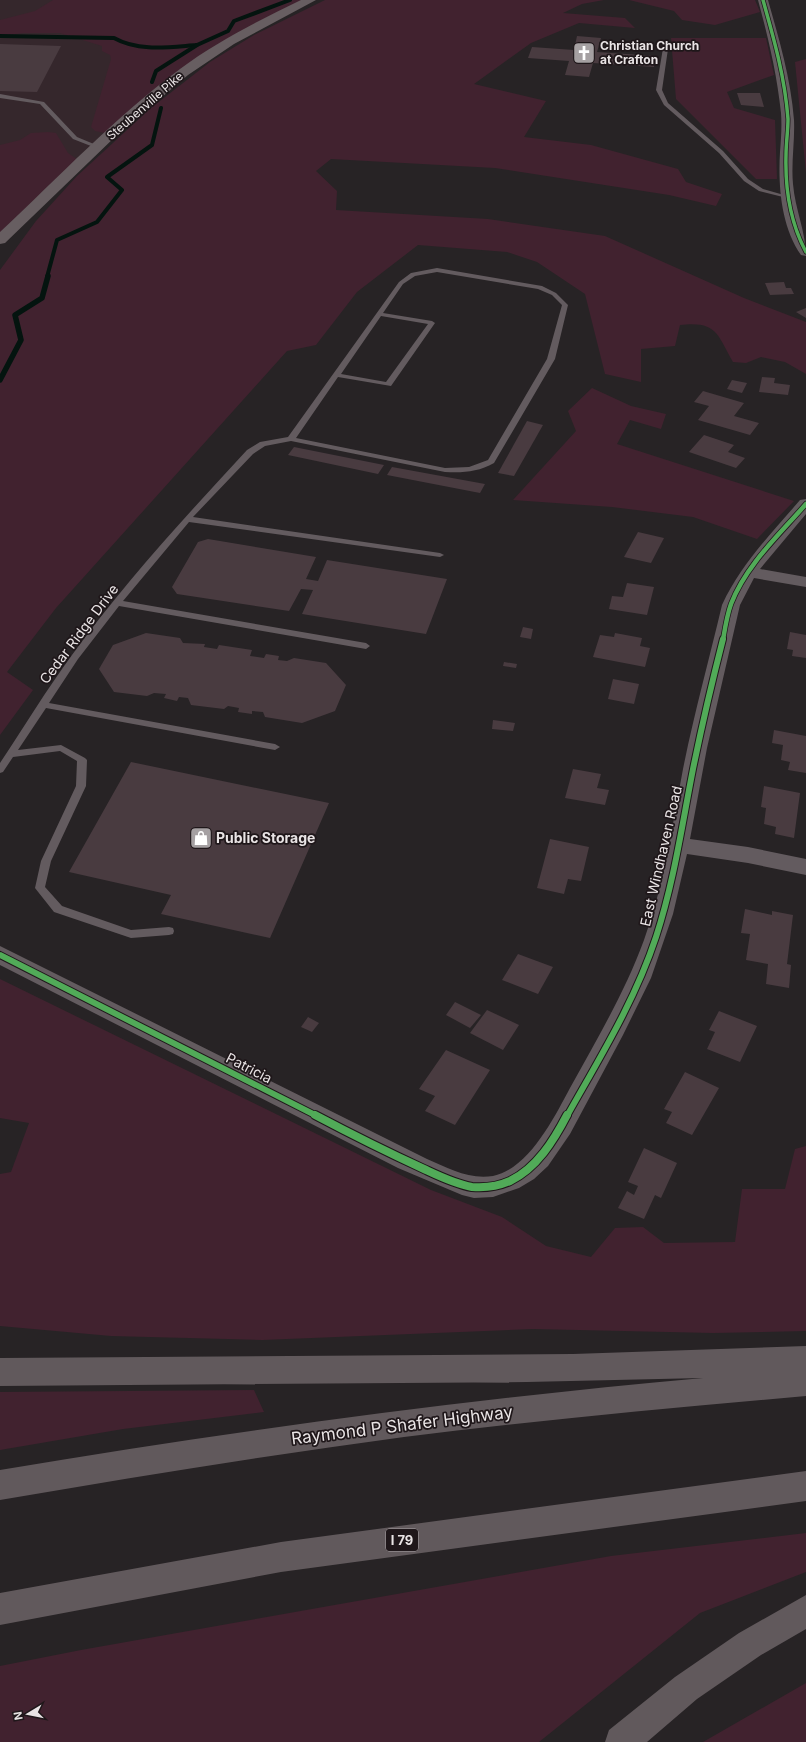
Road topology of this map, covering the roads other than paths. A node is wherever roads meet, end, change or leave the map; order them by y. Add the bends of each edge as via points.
1 (310, 0) edge
2 (763, 0) edge
3 (665, 49) dead end
4 (0, 96) edge
5 (98, 147) junction
6 (789, 198) junction
7 (0, 240) edge
8 (806, 252) edge
9 (379, 314) junction
10 (336, 375) junction
11 (291, 439) junction
12 (806, 504) edge
13 (187, 519) junction
14 (440, 555) dead end
15 (749, 572) junction
16 (806, 582) edge
17 (117, 603) junction
18 (366, 646) dead end
19 (44, 705) junction
20 (275, 747) dead end
21 (11, 754) junction
22 (0, 770) edge
23 (678, 845) junction
24 (806, 867) edge
25 (169, 931) dead end
26 (0, 955) edge
27 (491, 1187) joint
28 (806, 1359) edge
29 (0, 1372) edge
30 (806, 1382) edge
31 (0, 1485) edge
32 (806, 1486) edge
33 (0, 1609) edge
34 (806, 1611) edge
35 (621, 1742) edge

1 - 5 main road, Steubenville Pike via 256,27 204,58 165,88
2 - 6 street via 788,114 786,160
3 - 6 lane via 659,90 666,104 721,152 746,180 760,190
4 - 5 lane via 42,103 74,138
5 - 7 main road, Steubenville Pike
6 - 8 street via 798,235
9 - 10 lane
9 - 10 lane via 432,323 388,384
9 - 11 lane via 401,283 413,274 437,270 540,287 554,294 565,305 551,360 491,461 480,468 466,471 445,470
10 - 11 lane
11 - 13 lane, Cedar Ridge Drive via 263,444 250,452
12 - 15 street, East Windhaven Road
13 - 14 lane
13 - 17 lane, Cedar Ridge Drive
15 - 16 street
15 - 23 street, East Windhaven Road via 731,605
17 - 18 lane
17 - 19 lane, Cedar Ridge Drive via 75,657
19 - 20 lane
19 - 21 lane, Cedar Ridge Drive
21 - 22 lane, Cedar Ridge Drive
21 - 25 lane via 61,748 82,760 81,786 46,861 40,888 58,909 131,934
23 - 24 street via 748,855
23 - 27 street, East Windhaven Road via 647,960 614,1032 558,1132 535,1163 516,1179
26 - 27 street, Patricia via 415,1165 451,1181 473,1187
28 - 29 highway via 728,1364
30 - 31 highway, Raymond P Shafer Highway via 404,1423 174,1455
32 - 33 highway, I 79 via 280,1557
34 - 35 highway via 750,1644 686,1688

